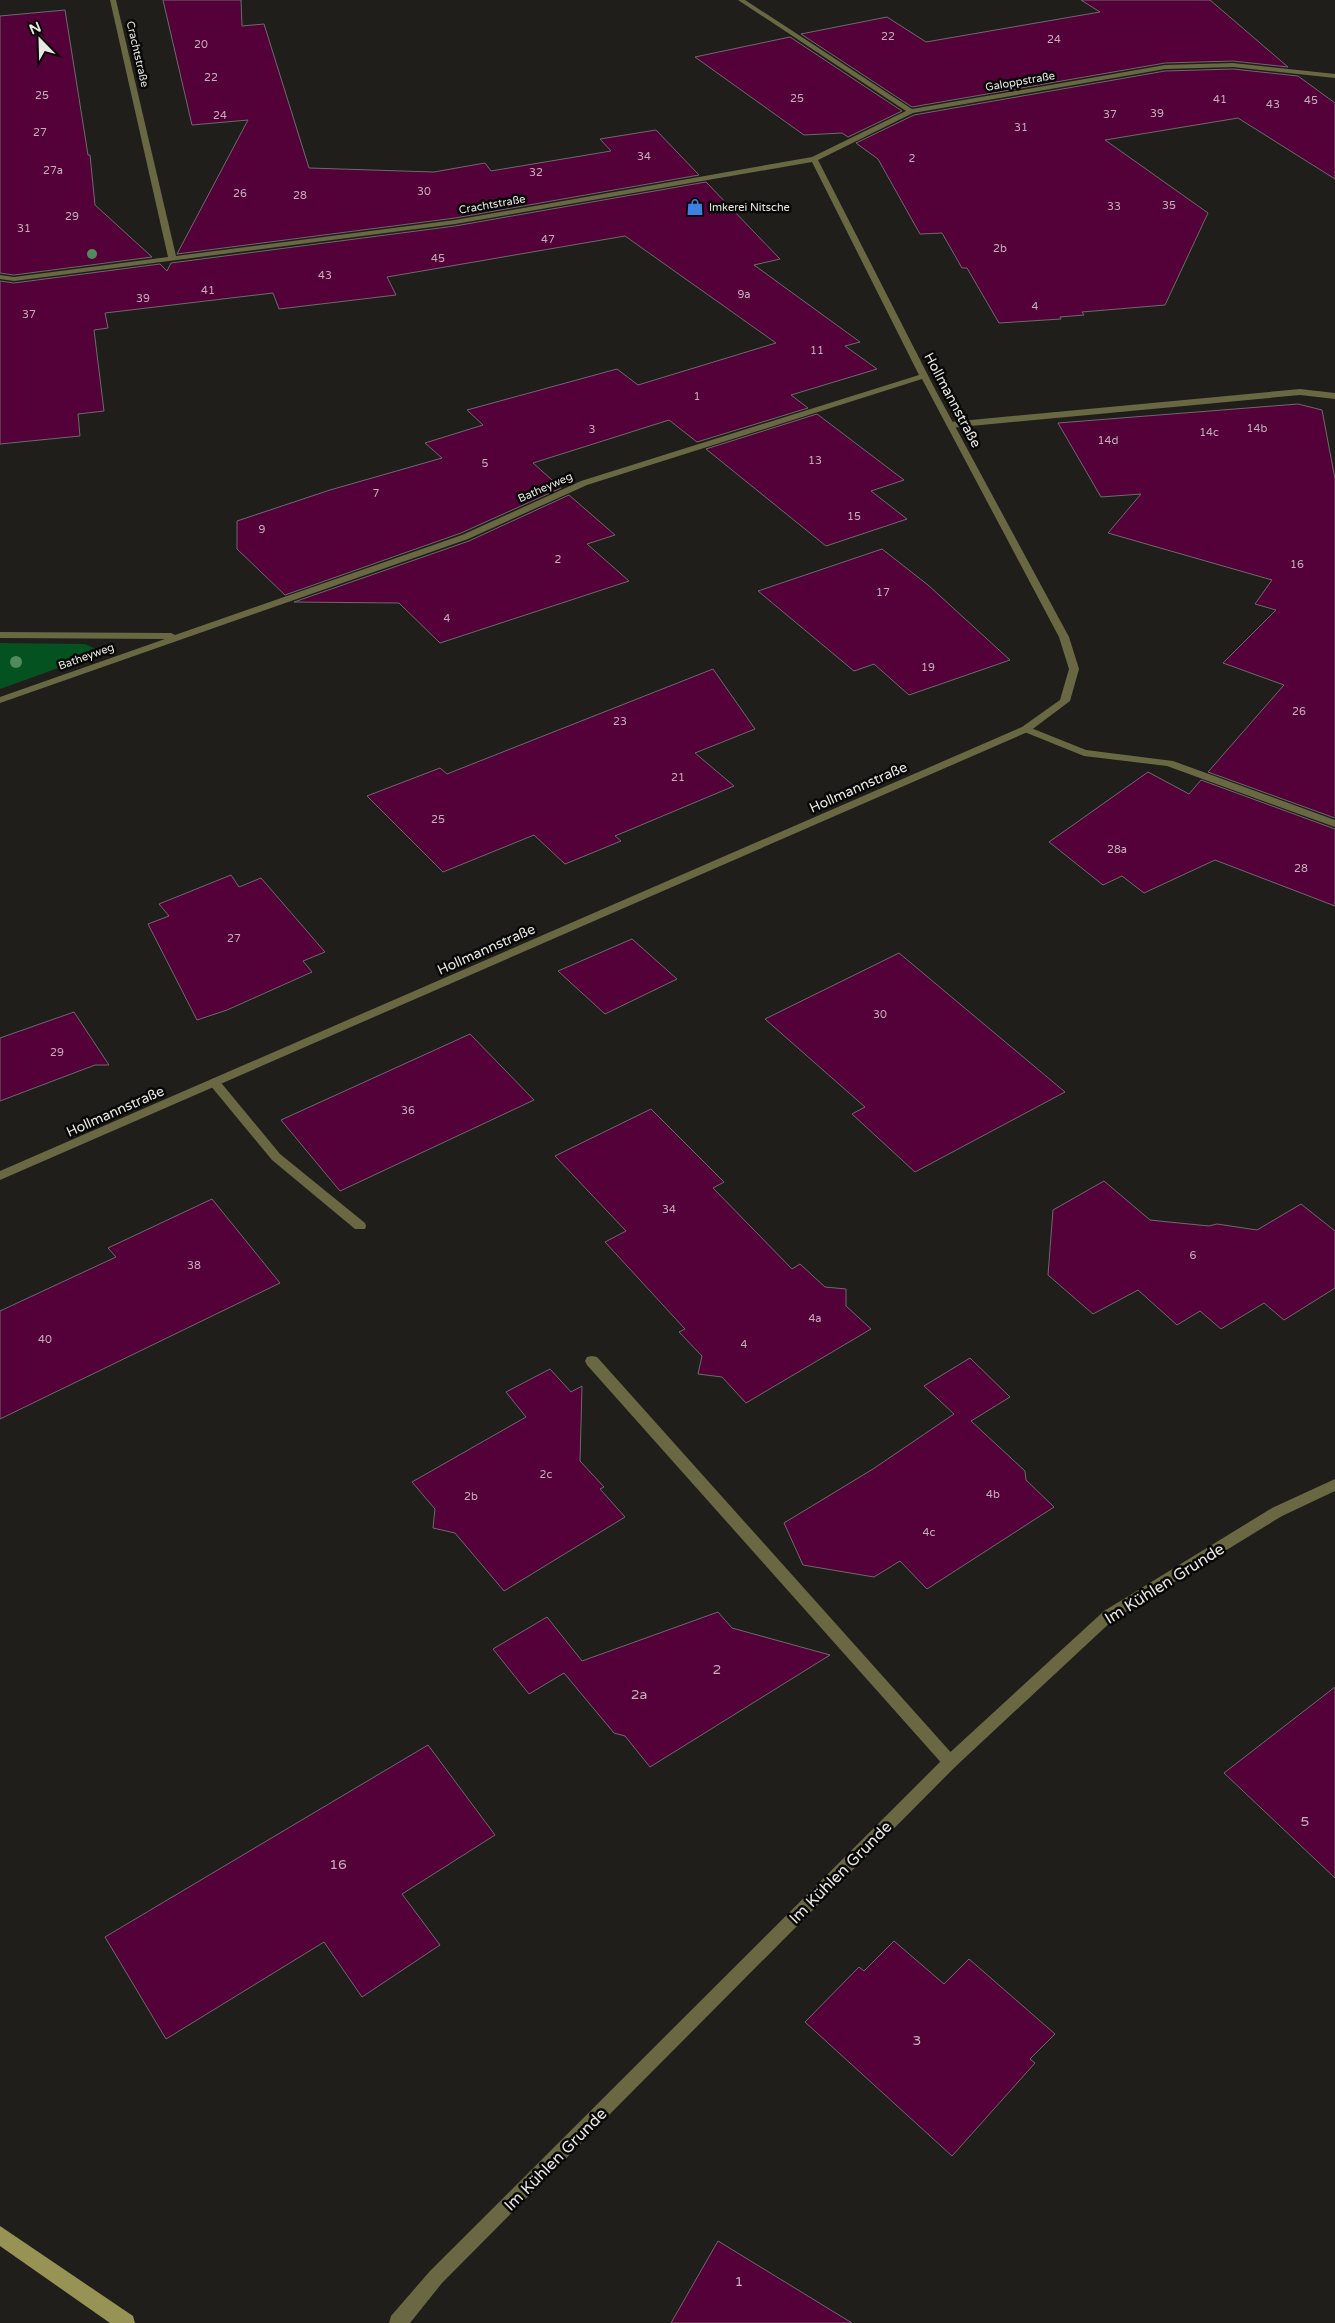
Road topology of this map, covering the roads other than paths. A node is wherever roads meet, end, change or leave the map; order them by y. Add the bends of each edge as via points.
1 (113, 0) edge
2 (741, 0) edge
3 (1335, 76) edge
4 (911, 111) junction
5 (814, 159) junction
6 (173, 260) junction
7 (0, 277) edge
8 (924, 376) junction
9 (1335, 396) edge
10 (950, 425) junction
11 (0, 635) edge
12 (181, 636) junction
13 (0, 700) edge
14 (1026, 729) junction
15 (1335, 824) edge
16 (214, 1082) junction
17 (0, 1176) edge
18 (360, 1226) dead end
19 (592, 1361) dead end
20 (1335, 1486) edge
21 (950, 1762) junction
22 (0, 2235) edge
23 (126, 2323) edge
24 (398, 2323) edge

1 - 6 street, Crachtstraße
2 - 4 street
3 - 4 street, Galoppstraße via 1233,65 1164,67
4 - 5 street
5 - 6 street, Crachtstraße via 455,222
5 - 8 street, Hollmannstraße
6 - 7 street, Crachtstraße via 14,279
8 - 10 street, Hollmannstraße
8 - 12 street, Batheyweg via 584,483 465,537
9 - 10 street via 1300,392
10 - 14 street, Hollmannstraße via 1064,637 1074,669 1065,701
11 - 12 street, Batheyweg
12 - 13 street, Batheyweg
14 - 15 street via 1084,753 1169,763
14 - 16 street, Hollmannstraße
16 - 17 street, Hollmannstraße
16 - 18 street via 276,1157
19 - 21 street
20 - 21 street, Im Kühlen Grunde via 1277,1512 1109,1615
21 - 24 street, Im Kühlen Grunde via 436,2277
22 - 23 street

